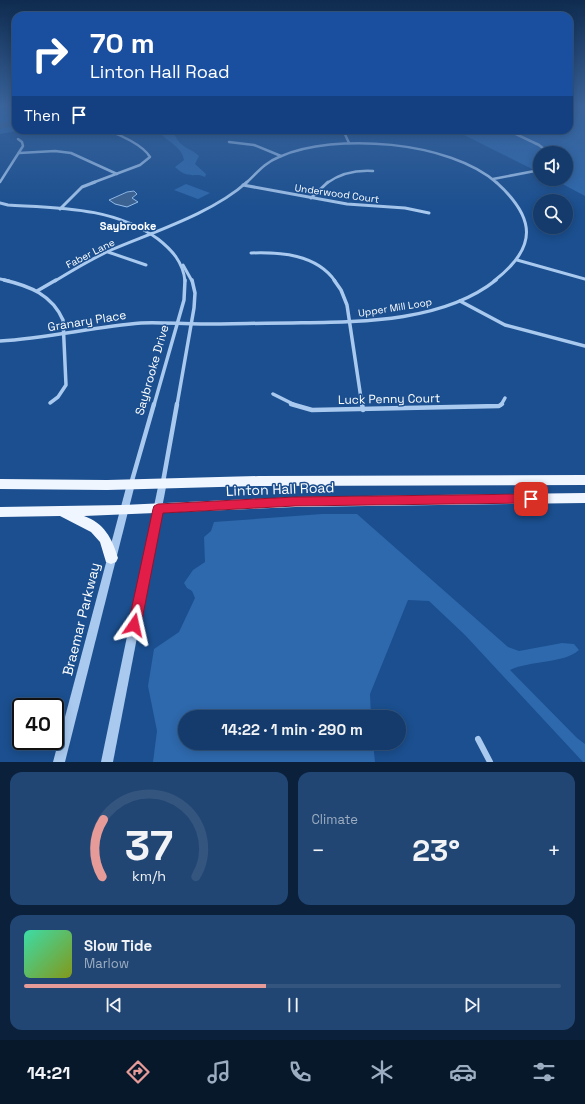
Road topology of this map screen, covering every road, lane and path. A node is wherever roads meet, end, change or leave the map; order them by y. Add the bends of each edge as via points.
1 (20, 141) edge
2 (129, 141) edge
3 (531, 141) edge
4 (229, 142) dead end
5 (349, 143) joint
6 (541, 146) edge
7 (18, 153) junction
8 (281, 156) junction
9 (373, 171) dead end
10 (533, 171) edge
11 (117, 174) junction
12 (493, 180) junction
13 (0, 182) edge
14 (243, 185) junction
15 (311, 198) junction
16 (0, 203) edge
17 (60, 209) junction
18 (429, 212) dead end
19 (152, 234) junction
20 (108, 252) junction
21 (251, 253) dead end
22 (517, 260) junction
23 (180, 262) junction
24 (146, 265) dead end
25 (0, 279) edge
26 (585, 279) edge
27 (37, 291) junction
28 (460, 301) junction
29 (350, 322) junction
30 (176, 324) junction
31 (192, 324) junction
32 (64, 334) junction
33 (0, 341) edge
34 (585, 346) edge
35 (273, 394) dead end
36 (505, 398) dead end
37 (50, 403) dead end
38 (364, 410) junction
39 (585, 480) edge
40 (163, 482) junction
41 (0, 484) edge
42 (131, 484) junction
43 (585, 498) edge
44 (158, 509) junction
45 (123, 510) junction
46 (0, 512) edge
47 (57, 512) junction
48 (111, 558) junction
49 (478, 739) dead end
50 (60, 762) edge
51 (107, 762) edge
52 (490, 762) edge

1 - 7 street via 23,144
2 - 11 street via 150,155 144,163
3 - 6 street
4 - 8 street via 254,145
5 - 8 street, Upper Mill Loop via 319,146
5 - 12 street, Upper Mill Loop via 387,144 428,152 462,163
7 - 11 street via 71,153
7 - 13 street
8 - 14 street, Upper Mill Loop via 260,167
9 - 15 street via 358,171 337,176 322,186
10 - 12 street
11 - 17 street via 82,187
12 - 22 street, Upper Mill Loop via 514,200 526,224 524,246
14 - 15 street, Underwood Court
14 - 19 street, Upper Mill Loop via 189,218
15 - 18 street, Underwood Court
16 - 17 street, Saybrooke Drive
17 - 19 street, Saybrooke Drive via 120,217
19 - 20 street, Faber Lane
19 - 23 street, Saybrooke Drive via 168,247
20 - 24 street
20 - 27 street, Faber Lane
21 - 29 street via 283,253 305,259 323,268 340,286
22 - 26 street
22 - 28 street, Upper Mill Loop via 489,286
23 - 30 street, Saybrooke Drive via 185,286 184,300
23 - 31 street, Saybrooke Drive via 189,273 195,287
25 - 27 street
27 - 32 street via 58,306
28 - 29 street, Upper Mill Loop via 411,315
28 - 34 street via 505,325
29 - 31 street, Upper Mill Loop
29 - 38 street
30 - 31 street, Upper Mill Loop
30 - 32 street, Granary Place via 120,325
30 - 42 street, Saybrooke Drive
31 - 40 street, Saybrooke Drive
32 - 33 street, Granary Place
32 - 37 street via 66,385
35 - 38 street, Luck Penny Court via 290,404 312,410
36 - 38 street, Luck Penny Court via 499,406
39 - 40 main road, Linton Hall Road
40 - 42 main road, Linton Hall Road
40 - 44 street
41 - 42 main road, Linton Hall Road
42 - 45 street, Braemar Parkway
43 - 44 main road, Linton Hall Road via 295,502
44 - 45 main road, Linton Hall Road
44 - 51 street
45 - 47 main road, Linton Hall Road
45 - 48 street, Braemar Parkway
46 - 47 main road, Linton Hall Road
47 - 48 main road via 96,527 106,538
48 - 50 street, Braemar Parkway
49 - 52 street

